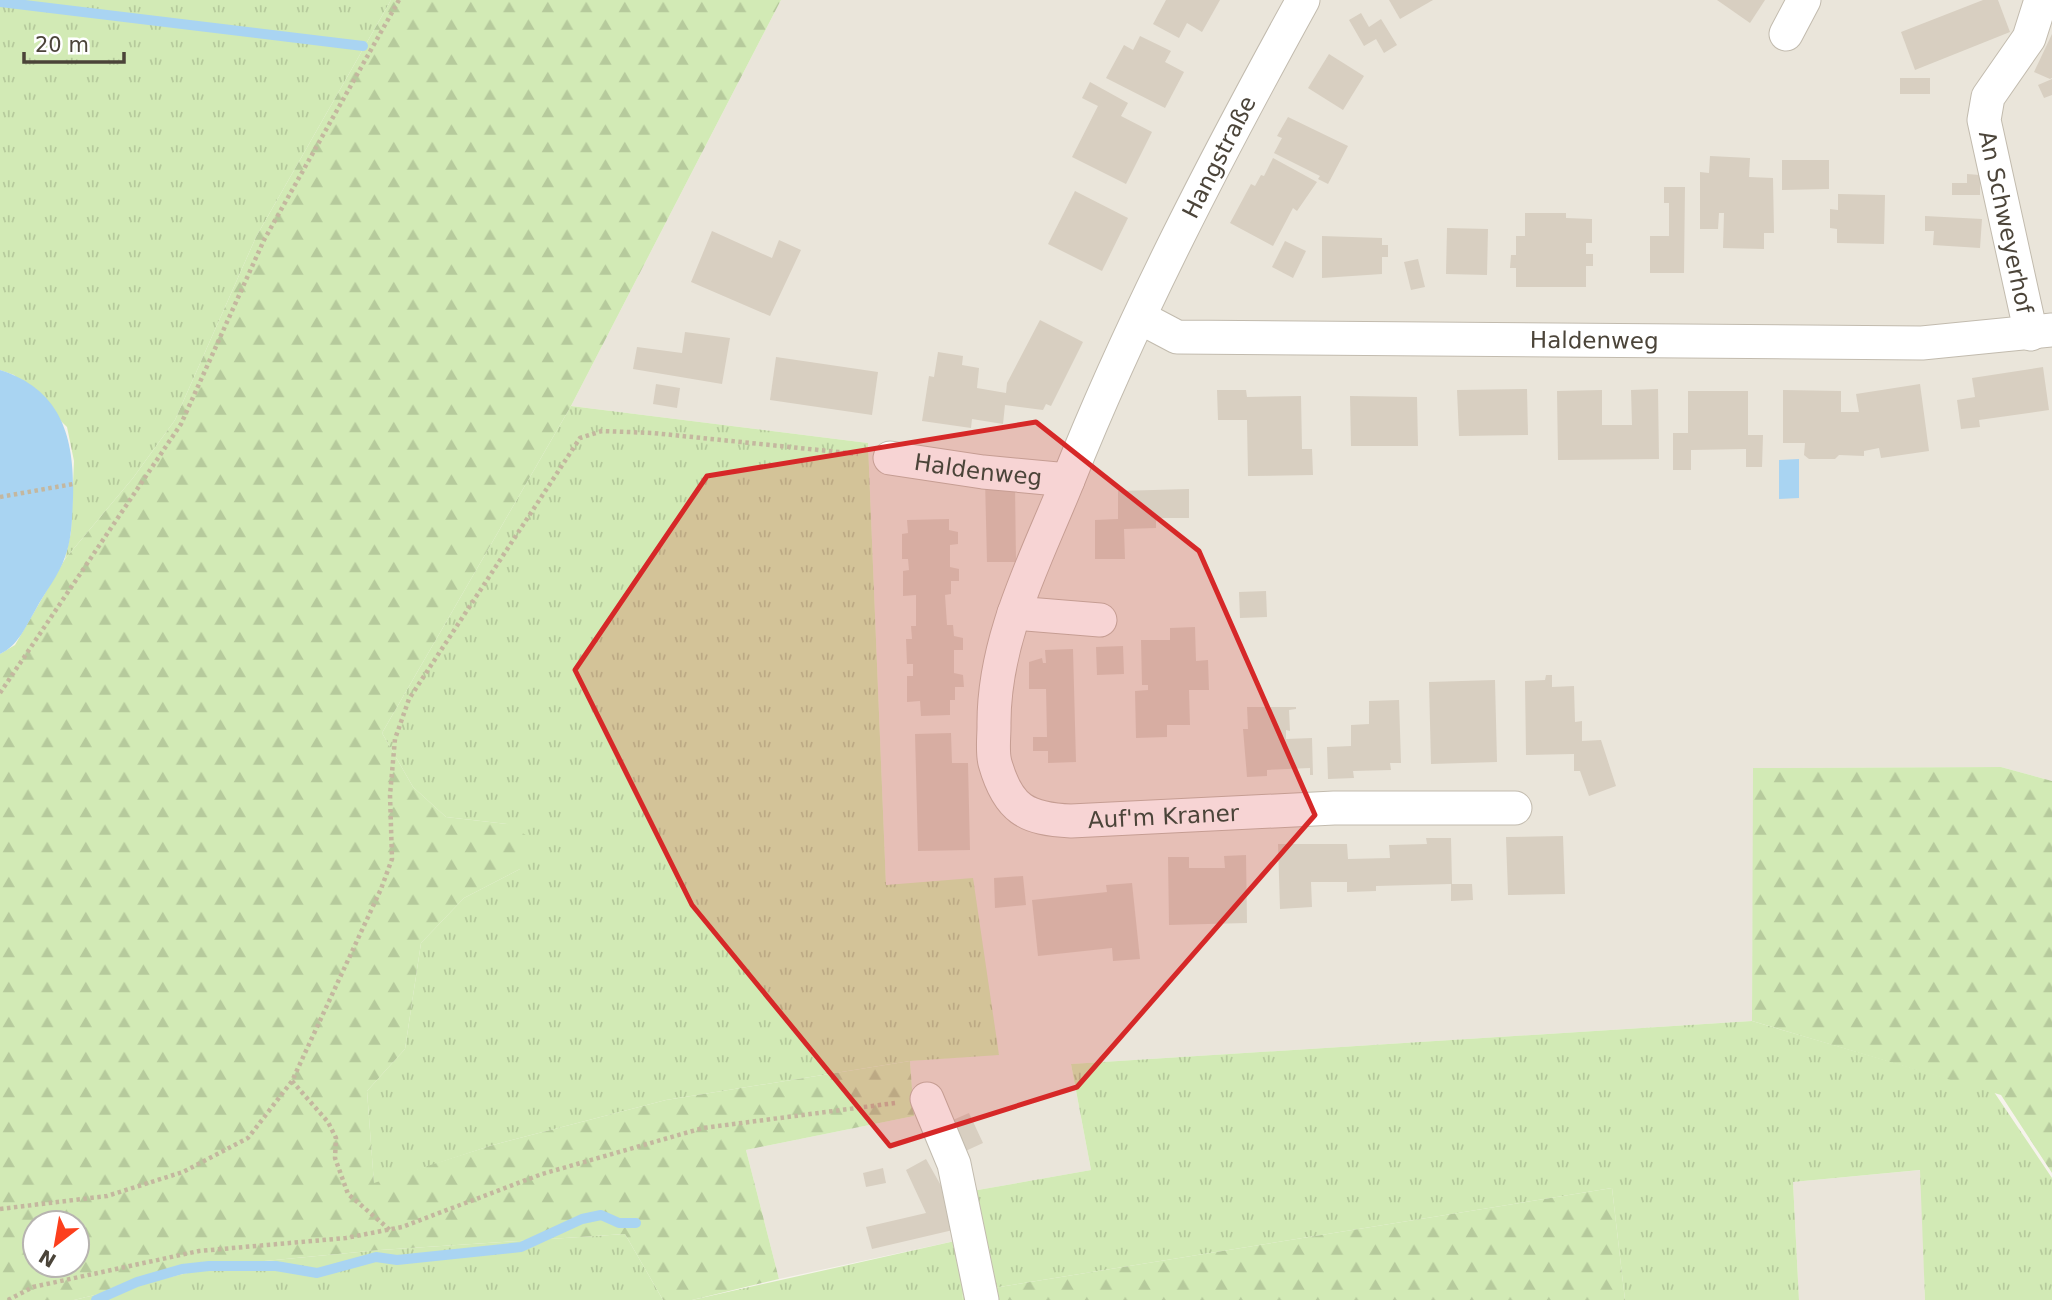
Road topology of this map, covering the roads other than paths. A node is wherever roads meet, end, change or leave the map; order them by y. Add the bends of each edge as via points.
1 (1303, 0) edge
2 (1804, 0) edge
3 (2041, 0) edge
4 (1787, 34) dead end
5 (1141, 318) junction
6 (2041, 332) edge
7 (890, 458) road end
8 (1068, 480) junction
9 (1014, 613) junction
10 (1100, 620) dead end
11 (1516, 808) dead end
12 (927, 1098) road end
13 (982, 1300) edge

1 - 5 street, Hangstraße via 1198,195
2 - 4 street
3 - 6 street, An Schweyerhof via 2029,38 1988,97 1984,120
5 - 6 street, Haldenweg via 1177,337 1922,343
5 - 8 street, Auf'm Kraner
7 - 8 street, Haldenweg
8 - 9 street, Auf'm Kraner
9 - 10 street
9 - 11 street, Auf'm Kraner via 1002,650 994,715 995,761 1007,793 1040,820 1334,808
12 - 13 street via 954,1164

